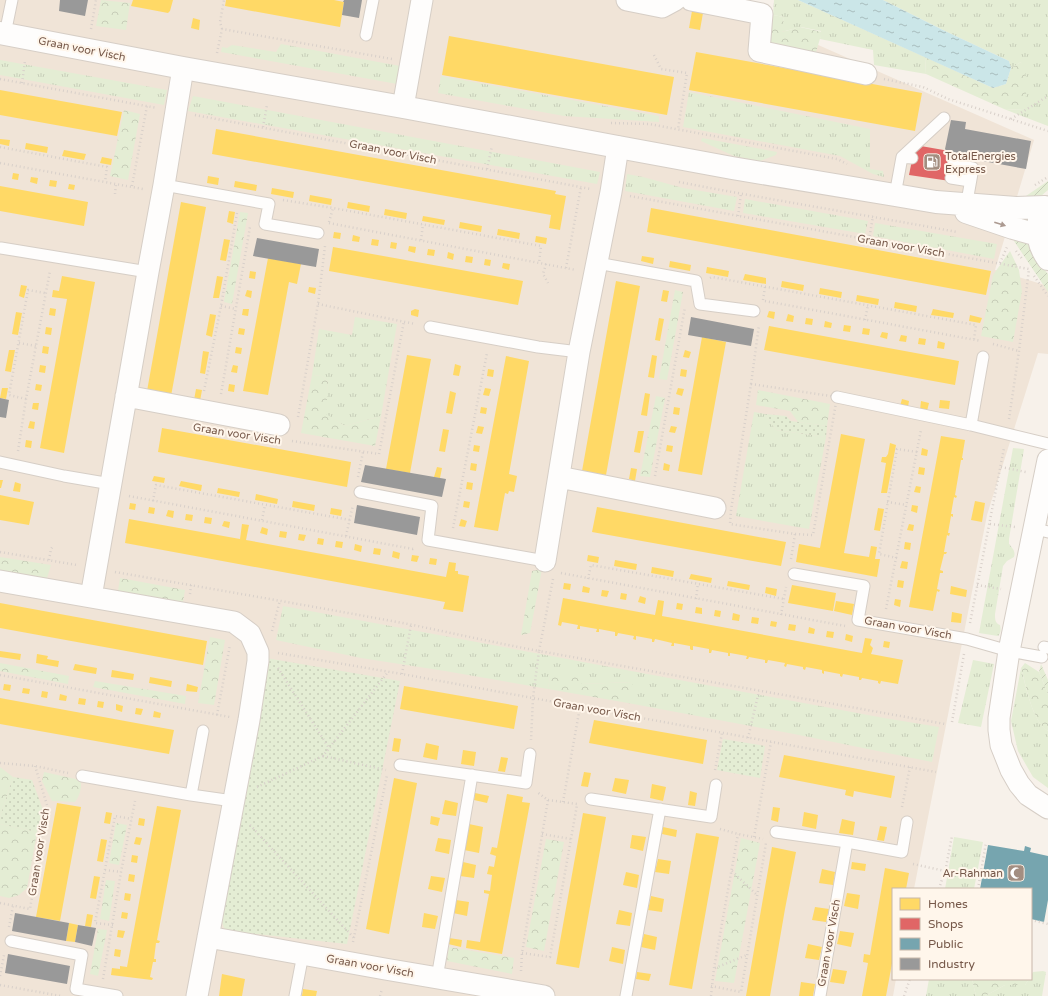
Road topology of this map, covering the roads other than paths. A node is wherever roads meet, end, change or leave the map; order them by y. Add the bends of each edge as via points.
1 (12, 0) edge
2 (373, 0) edge
3 (422, 0) edge
4 (627, 0) edge
5 (675, 0) edge
6 (691, 0) edge
7 (3, 34) edge
8 (366, 35) dead end
9 (183, 68) junction
10 (866, 74) road end
11 (403, 107) junction
12 (944, 118) dead end
13 (618, 148) junction
14 (953, 165) dead end
15 (951, 178) dead end
16 (970, 182) junction
17 (163, 189) junction
18 (895, 195) junction
19 (1047, 205) edge
20 (966, 208) junction
21 (323, 231) road end
22 (1038, 235) junction
23 (1, 248) edge
24 (1048, 260) edge
25 (596, 268) junction
26 (148, 272) junction
27 (754, 311) road end
28 (430, 327) road end
29 (579, 352) junction
30 (983, 357) dead end
31 (126, 396) junction
32 (837, 397) road end
33 (971, 425) junction
34 (290, 430) road end
35 (1048, 444) edge
36 (1048, 460) edge
37 (0, 462) edge
38 (559, 477) junction
39 (110, 488) junction
40 (358, 492) road end
41 (715, 508) dead end
42 (1041, 530) edge
43 (545, 561) joint
44 (792, 573) road end
45 (0, 581) edge
46 (92, 597) junction
47 (1009, 651) junction
48 (1045, 651) edge
49 (203, 731) dead end
50 (530, 754) road end
51 (400, 764) dead end
52 (472, 775) junction
53 (82, 776) road end
54 (716, 785) road end
55 (191, 795) junction
56 (591, 799) road end
57 (233, 801) junction
58 (1048, 808) edge
59 (660, 809) junction
60 (907, 822) road end
61 (776, 832) dead end
62 (847, 842) junction
63 (208, 937) junction
64 (11, 941) dead end
65 (303, 954) junction
66 (437, 978) junction
67 (492, 992) edge
68 (117, 996) edge
69 (197, 996) edge
70 (296, 996) edge
71 (544, 996) edge
72 (626, 996) edge
73 (820, 996) edge

1 - 7 lane, Graan voor Visch
2 - 8 lane
3 - 11 street
4 - 5 street via 662,7
6 - 10 street via 762,14 759,51
7 - 9 street, Graan voor Visch
9 - 11 street, Graan voor Visch
9 - 17 street
11 - 13 street, Graan voor Visch
12 - 18 lane via 907,158 905,171
13 - 18 street, Graan voor Visch
13 - 25 street
14 - 16 lane via 973,168
15 - 16 lane
16 - 20 lane
17 - 21 lane via 269,204 265,224
17 - 26 street
18 - 20 street, Graan voor Visch
19 - 20 street, Graan voor Visch
19 - 22 street via 1040,219
20 -> 22 street, Graan voor Visch via 1013,228
22 - 24 street
23 - 26 lane
25 - 27 lane via 693,280 700,304
25 - 29 street
26 - 31 street
28 - 29 lane
29 - 38 street
30 - 33 lane
31 - 34 street, Graan voor Visch via 209,411
31 - 39 street
32 - 33 lane
33 - 35 lane
36 - 42 street
37 - 39 lane
38 - 41 street
38 - 43 street
39 - 46 street
40 - 43 lane via 432,506 428,540
42 - 47 street
44 - 47 lane, Graan voor Visch via 864,586 858,620 967,639
45 - 46 street
46 - 57 street via 234,622 250,634 262,651 258,661
47 - 48 lane, Graan voor Visch
47 - 58 street via 999,718 1002,745 1010,770 1019,784 1028,795
49 - 55 lane
50 - 52 lane via 526,783
51 - 52 lane
52 - 66 lane
53 - 55 lane
54 - 59 lane via 711,817
55 - 57 lane
56 - 59 lane
57 - 63 street
59 - 72 lane
60 - 62 lane via 902,852
61 - 62 lane
62 - 73 lane, Graan voor Visch
63 - 65 street, Graan voor Visch
63 - 69 street
64 - 68 lane via 82,955 76,989
65 - 66 street, Graan voor Visch
65 - 70 lane
66 - 67 street, Graan voor Visch
67 - 71 street, Graan voor Visch

